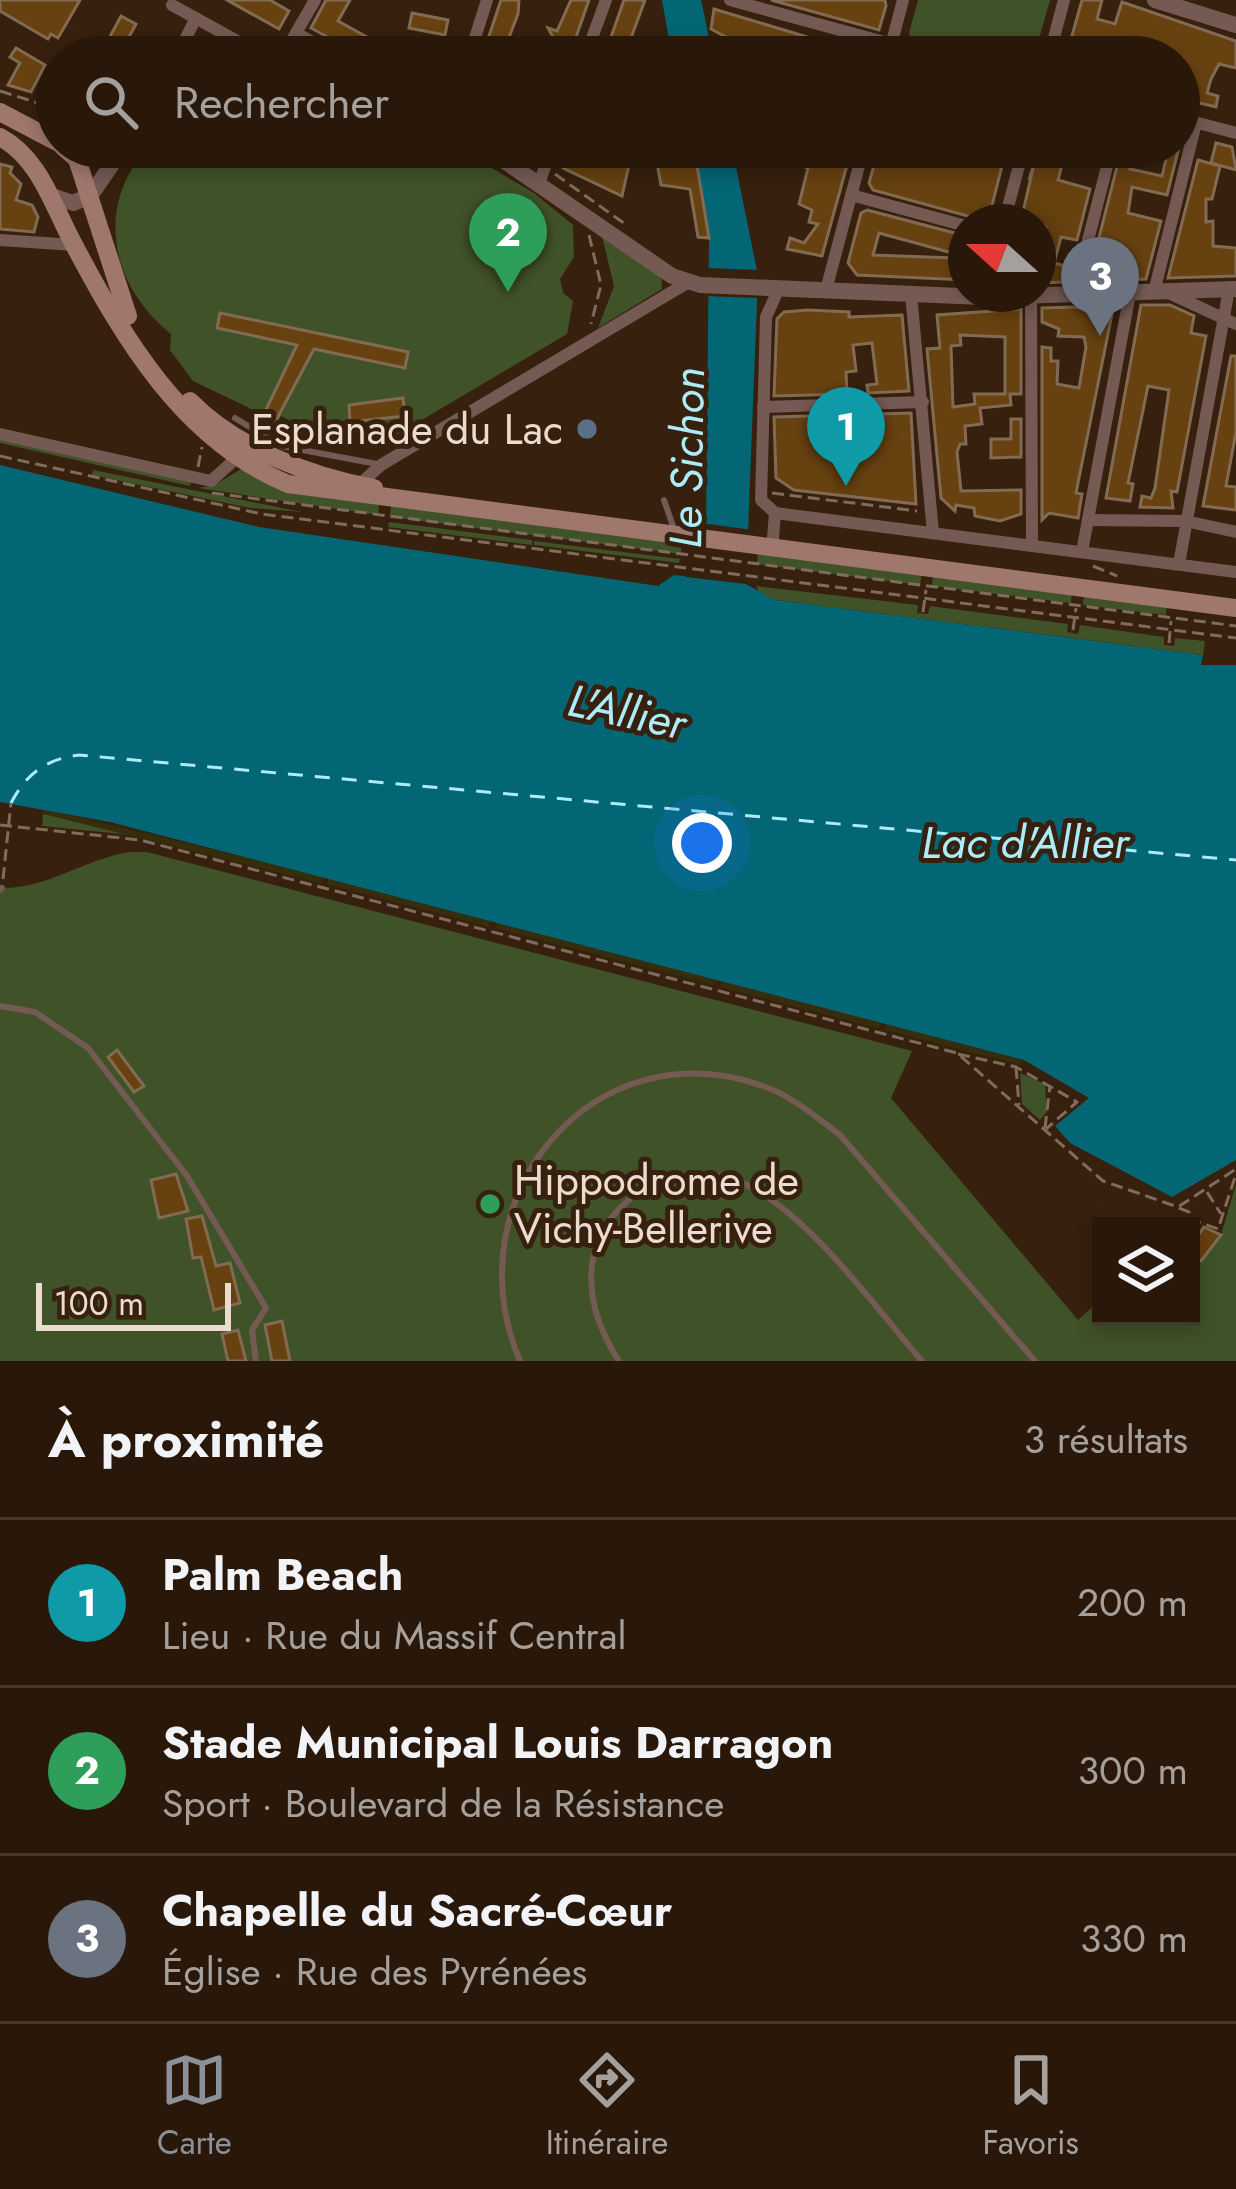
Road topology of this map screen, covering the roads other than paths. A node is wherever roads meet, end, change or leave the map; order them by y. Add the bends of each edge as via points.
1 (315, 0) edge
2 (487, 0) edge
3 (606, 0) edge
4 (730, 0) edge
5 (903, 0) edge
6 (1064, 0) edge
7 (1155, 0) edge
8 (172, 5) dead end
9 (196, 18) junction
10 (1236, 25) edge
11 (296, 33) junction
12 (187, 36) edge
13 (228, 36) edge
14 (294, 36) edge
15 (302, 36) edge
16 (476, 36) edge
17 (593, 36) edge
18 (843, 36) edge
19 (894, 36) edge
20 (1055, 36) edge
21 (0, 112) edge
22 (1200, 124) edge
23 (36, 129) edge
24 (1236, 134) edge
25 (0, 137) edge
26 (36, 153) edge
27 (29, 158) junction
28 (80, 168) edge
29 (109, 168) edge
30 (530, 168) edge
31 (545, 168) edge
32 (858, 168) edge
33 (1018, 168) edge
34 (1107, 168) edge
35 (1186, 168) edge
36 (543, 174) junction
37 (49, 195) junction
38 (851, 195) junction
39 (90, 196) junction
40 (1009, 204) edge
41 (948, 221) edge
42 (0, 240) edge
43 (74, 245) junction
44 (694, 284) junction
45 (778, 288) junction
46 (1233, 289) edge
47 (826, 290) junction
48 (1160, 292) junction
49 (1130, 293) junction
50 (911, 294) junction
51 (948, 295) edge
52 (1056, 295) edge
53 (1074, 295) junction
54 (1031, 312) edge
55 (1229, 320) edge
56 (922, 402) junction
57 (764, 407) junction
58 (233, 425) junction
59 (0, 434) edge
60 (232, 458) junction
61 (381, 465) junction
62 (359, 485) junction
63 (664, 500) dead end
64 (775, 513) junction
65 (1088, 520) junction
66 (1185, 521) junction
67 (1236, 532) edge
68 (933, 533) junction
69 (683, 537) junction
70 (1032, 546) junction
71 (759, 547) junction
72 (1082, 552) junction
73 (1179, 564) junction
74 (1236, 572) edge
75 (1236, 597) edge
76 (1236, 608) edge
77 (0, 1006) edge
78 (256, 1361) edge
79 (520, 1361) edge
80 (620, 1361) edge
81 (922, 1361) edge
82 (1035, 1361) edge

1 - 11 street
2 - 16 street
3 - 17 street
4 - 18 street
5 - 19 street
6 - 20 street
7 - 10 street
8 - 9 street
9 - 12 street
9 - 13 street
11 - 14 street
11 - 15 street
21 - 23 main road
22 - 24 street
25 - 27 main road
26 - 27 street
27 - 37 main road
28 - 39 main road
29 - 39 street
30 - 36 street
31 - 36 street
32 - 38 street
33 - 40 street
34 - 53 street
35 - 48 street
36 - 44 street
37 - 39 street via 73,203
37 - 43 main road
38 - 41 street
38 - 47 street
39 - 58 main road via 120,304 194,406
42 - 43 street
43 - 60 main road via 158,380
44 - 45 street
44 - 61 street
45 - 47 street
45 - 57 street via 766,317
46 - 48 street
46 - 55 street
47 - 50 street
48 - 49 street
48 - 55 street
49 - 53 street
49 - 65 street
50 - 51 street
50 - 56 street
52 - 53 street
54 - 70 street
55 - 66 street
56 - 57 street
56 - 68 street
57 - 64 street via 761,500
58 - 60 street
58 - 61 lane via 281,446
58 - 62 main road via 311,472
59 - 60 street via 194,484 212,481
60 - 69 main road via 320,492
61 - 62 street
62 - 69 main road
63 - 69 lane
64 - 68 street
64 - 71 street
65 - 66 street
65 - 72 street
66 - 67 street
66 - 73 street
68 - 70 street
69 - 71 main road
70 - 72 street
71 - 75 main road
71 - 76 main road via 927,578
72 - 73 street
73 - 74 street
77 - 78 lane via 34,1012 74,1033 187,1176 266,1308 252,1330
79 - 82 lane via 502,1309 499,1255 510,1205 531,1164 597,1101 680,1075 764,1086 840,1136
80 - 81 lane via 595,1309 592,1259 624,1203 647,1186 694,1173 733,1179 773,1202

